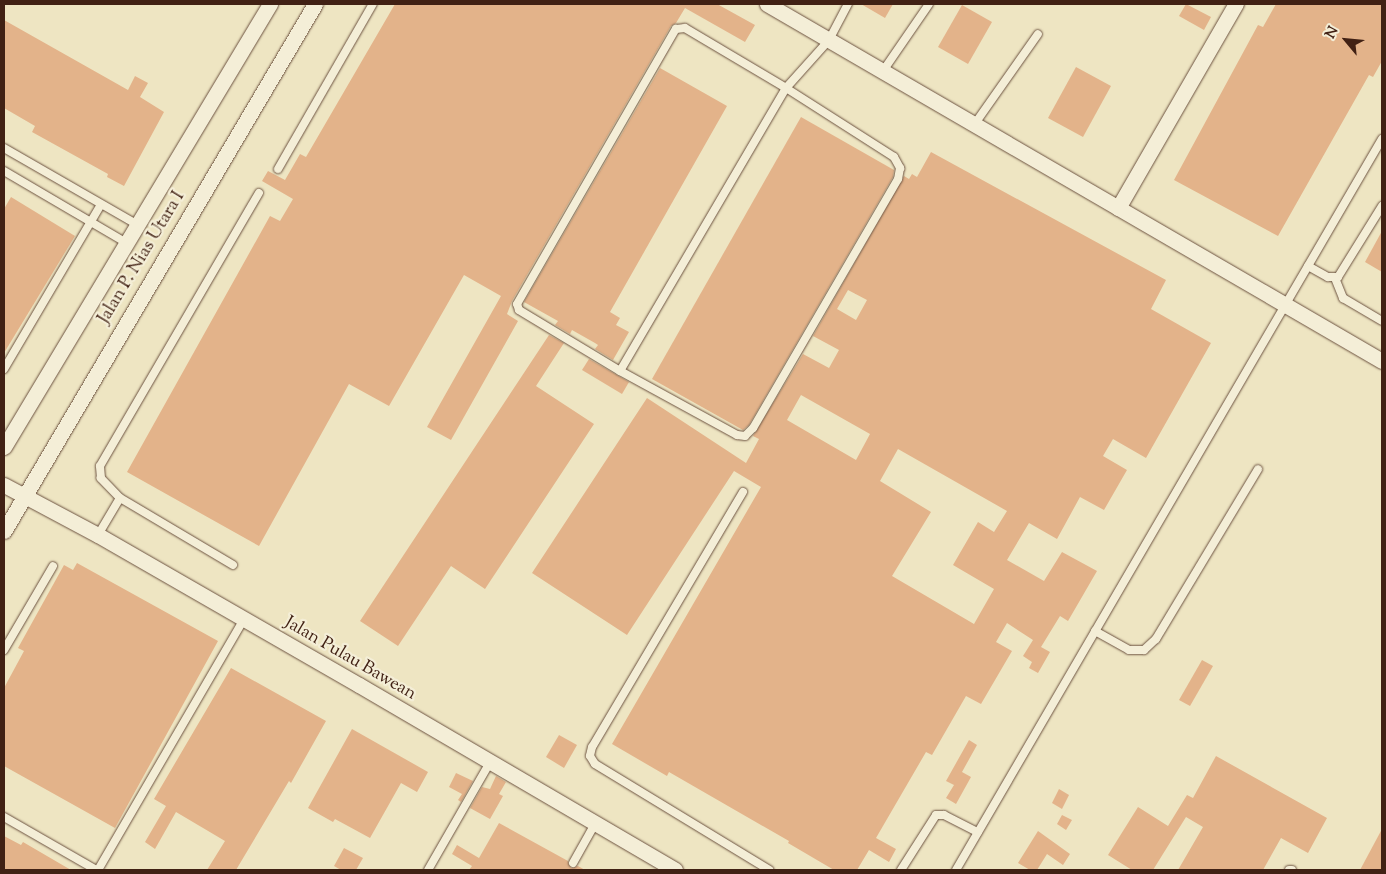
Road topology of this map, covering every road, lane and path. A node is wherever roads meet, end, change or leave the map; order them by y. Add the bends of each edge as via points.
1 (270, 4) edge
2 (314, 4) edge
3 (373, 4) edge
4 (767, 4) edge
5 (848, 4) edge
6 (929, 4) edge
7 (1236, 4) edge
8 (1038, 34) dead end
9 (829, 40) junction
10 (884, 71) junction
11 (786, 88) junction
12 (974, 125) junction
13 (1382, 139) edge
14 (4, 148) edge
15 (278, 168) dead end
16 (4, 171) edge
17 (259, 193) dead end
18 (101, 204) junction
19 (1382, 206) edge
20 (1118, 208) junction
21 (91, 222) junction
22 (138, 225) junction
23 (125, 242) junction
24 (1308, 266) junction
25 (1335, 278) junction
26 (1286, 304) junction
27 (1382, 321) edge
28 (1382, 361) edge
29 (4, 369) edge
30 (620, 370) junction
31 (4, 448) edge
32 (1258, 469) dead end
33 (4, 486) edge
34 (743, 492) dead end
35 (23, 496) junction
36 (120, 498) junction
37 (4, 531) edge
38 (98, 535) junction
39 (233, 565) dead end
40 (53, 566) dead end
41 (244, 619) junction
42 (1095, 631) junction
43 (4, 650) edge
44 (490, 762) junction
45 (4, 817) edge
46 (596, 822) junction
47 (978, 832) junction
48 (573, 863) dead end
49 (97, 870) edge
50 (428, 870) edge
51 (675, 870) edge
52 (769, 870) edge
53 (901, 870) edge
54 (956, 870) edge

1 - 22 street, Jalan P. Nias Utara I
2 - 35 street, Jalan P. Nias Utara I
3 - 15 lane
4 - 9 street
5 - 9 lane
6 - 10 lane
7 - 20 street
8 - 12 lane
9 - 10 street
9 - 11 lane
10 - 12 street
11 - 30 lane
11 - 30 lane via 695,32 680,27 676,29 517,304 519,310
11 - 30 lane via 894,157 901,174 754,428 745,436 737,435
12 - 20 street
13 - 24 lane
14 - 18 lane
16 - 21 lane
17 - 36 lane via 100,466 101,478
18 - 21 lane
18 - 22 lane
19 - 25 lane via 1342,274
20 - 26 street
21 - 23 lane
21 - 29 lane
22 - 23 street, Jalan P. Nias Utara I
23 - 31 street, Jalan P. Nias Utara I
24 - 25 lane
24 - 26 lane
25 - 27 lane via 1343,298
26 - 28 street
26 - 42 lane
32 - 42 lane via 1156,639 1144,650 1130,650
33 - 35 street, Jalan Pulau Bawean
34 - 52 lane via 592,747 590,756 595,764
35 - 37 street, Jalan P. Nias Utara I
35 - 38 street, Jalan Pulau Bawean
36 - 38 lane
36 - 39 lane
38 - 41 street, Jalan Pulau Bawean
40 - 43 lane
41 - 44 street, Jalan Pulau Bawean
41 - 49 lane
42 - 47 lane
44 - 46 street, Jalan Pulau Bawean
44 - 50 lane
45 - 49 lane
46 - 48 lane
46 - 51 street, Jalan Pulau Bawean
47 - 53 lane via 944,815 936,815
47 - 54 lane

